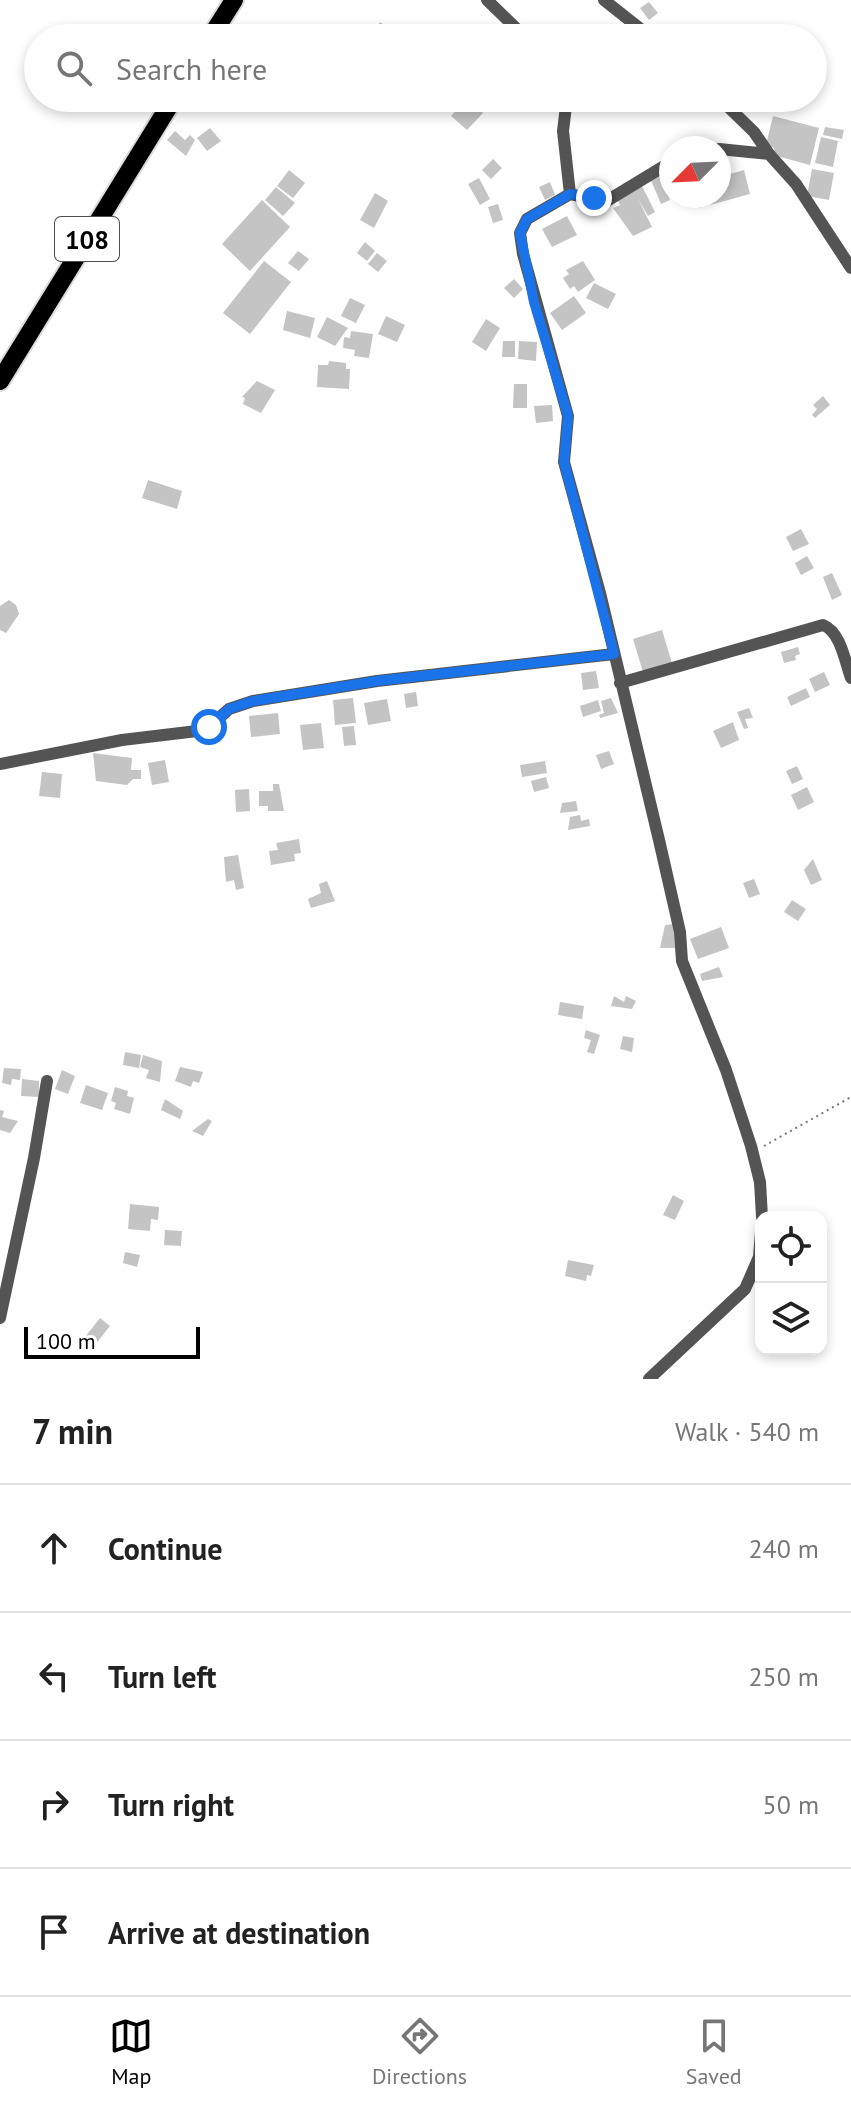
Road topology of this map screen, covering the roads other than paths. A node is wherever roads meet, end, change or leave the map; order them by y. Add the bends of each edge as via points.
1 (234, 0) edge
2 (487, 0) edge
3 (604, 0) edge
4 (219, 24) edge
5 (512, 24) edge
6 (634, 24) edge
7 (165, 112) edge
8 (565, 112) edge
9 (733, 112) edge
10 (731, 150) edge
11 (769, 154) junction
12 (659, 169) edge
13 (570, 194) junction
14 (851, 268) edge
15 (0, 381) edge
16 (614, 654) junction
17 (851, 678) edge
18 (620, 683) junction
19 (0, 764) edge
20 (47, 1081) dead end
21 (762, 1211) edge
22 (755, 1266) edge
23 (0, 1318) edge
24 (649, 1379) edge

1 - 4 main road
2 - 5 street
3 - 6 street
7 - 15 main road, 108
8 - 13 street
9 - 11 street
10 - 11 street
11 - 14 street via 796,184
12 - 13 street via 605,202
13 - 16 street via 527,219 520,233 568,416 564,462
16 - 18 street
16 - 19 street via 253,701 229,709 197,731
17 - 18 street via 837,638 823,625
18 - 21 street via 677,917 682,961 751,1146
20 - 23 street
22 - 24 street via 745,1289

